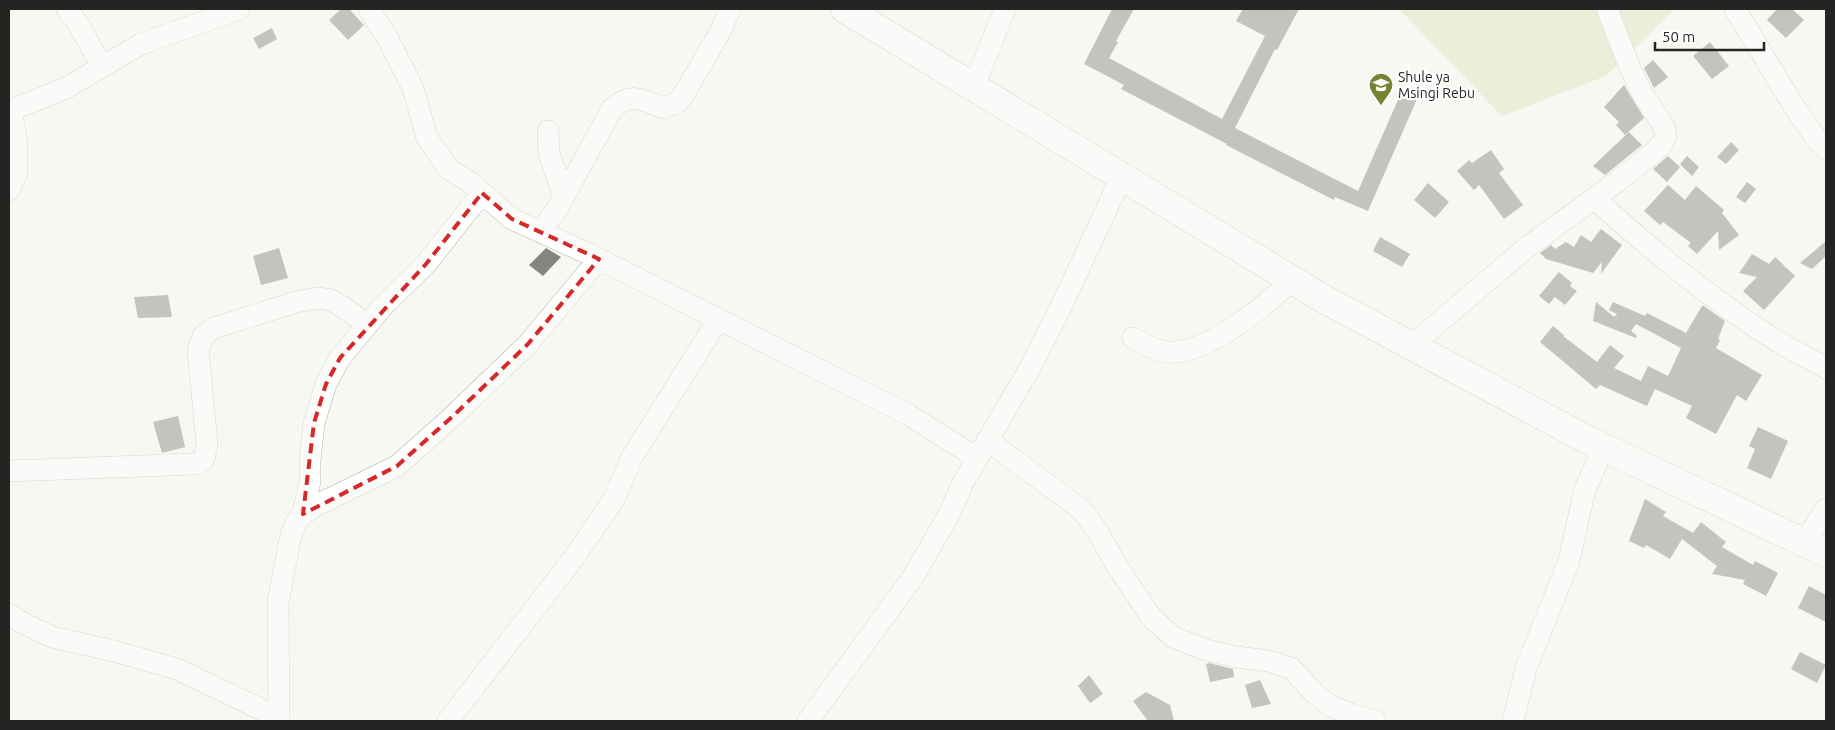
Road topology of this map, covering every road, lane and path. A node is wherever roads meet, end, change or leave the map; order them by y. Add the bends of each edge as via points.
1 (66, 9) edge
2 (239, 9) edge
3 (369, 9) edge
4 (730, 9) edge
5 (846, 9) edge
6 (1005, 9) edge
7 (1607, 9) edge
8 (1735, 9) edge
9 (102, 67) junction
10 (974, 86) junction
11 (10, 111) edge
12 (548, 131) dead end
13 (1826, 148) edge
14 (1122, 176) junction
15 (9, 190) edge
16 (482, 193) junction
17 (564, 196) junction
18 (1595, 199) junction
19 (540, 232) junction
20 (599, 259) junction
21 (1292, 280) junction
22 (718, 320) junction
23 (367, 325) junction
24 (1133, 338) dead end
25 (1411, 346) junction
26 (1826, 368) edge
27 (1604, 448) junction
28 (982, 449) junction
29 (9, 471) edge
30 (1826, 509) edge
31 (303, 514) junction
32 (1815, 548) edge
33 (9, 614) edge
34 (279, 720) edge
35 (448, 721) edge
36 (808, 721) edge
37 (1376, 721) edge
38 (1513, 721) edge

1 - 9 street
2 - 9 street via 141,44
3 - 16 street via 413,88 427,138 450,168
4 - 17 street via 719,34 678,102 664,108 638,99 620,102 612,109
5 - 10 main road
6 - 10 street
7 - 18 street via 1630,68 1666,135 1654,152
8 - 13 street via 1795,108
9 - 11 street via 66,88
10 - 14 main road
11 - 15 street via 17,143 17,172
12 - 17 street via 549,154
14 - 21 main road
14 - 28 street via 1031,366
16 - 19 street via 512,219
16 - 23 street via 426,264
17 - 19 street
18 - 25 street via 1526,248
18 - 26 street via 1705,291 1764,333
19 - 20 street
20 - 22 street
20 - 31 street via 528,345 397,466
21 - 24 street via 1240,323 1199,347 1175,352 1156,350
21 - 25 main road
22 - 28 street
22 - 35 street via 632,457 614,499 573,559
23 - 29 street via 332,300 317,298 214,328 202,336 198,350 206,444 204,458 195,464
23 - 31 street via 340,358 326,384 314,423 310,481
25 - 27 main road
27 - 32 main road
27 - 38 street via 1585,489 1569,561 1526,668
28 - 36 street via 913,577
28 - 37 street via 1082,510 1151,616 1173,637 1206,650 1292,668 1315,694 1331,706 1352,716
30 - 32 street
31 - 34 street via 291,535 278,602
33 - 34 street via 52,637 177,669

